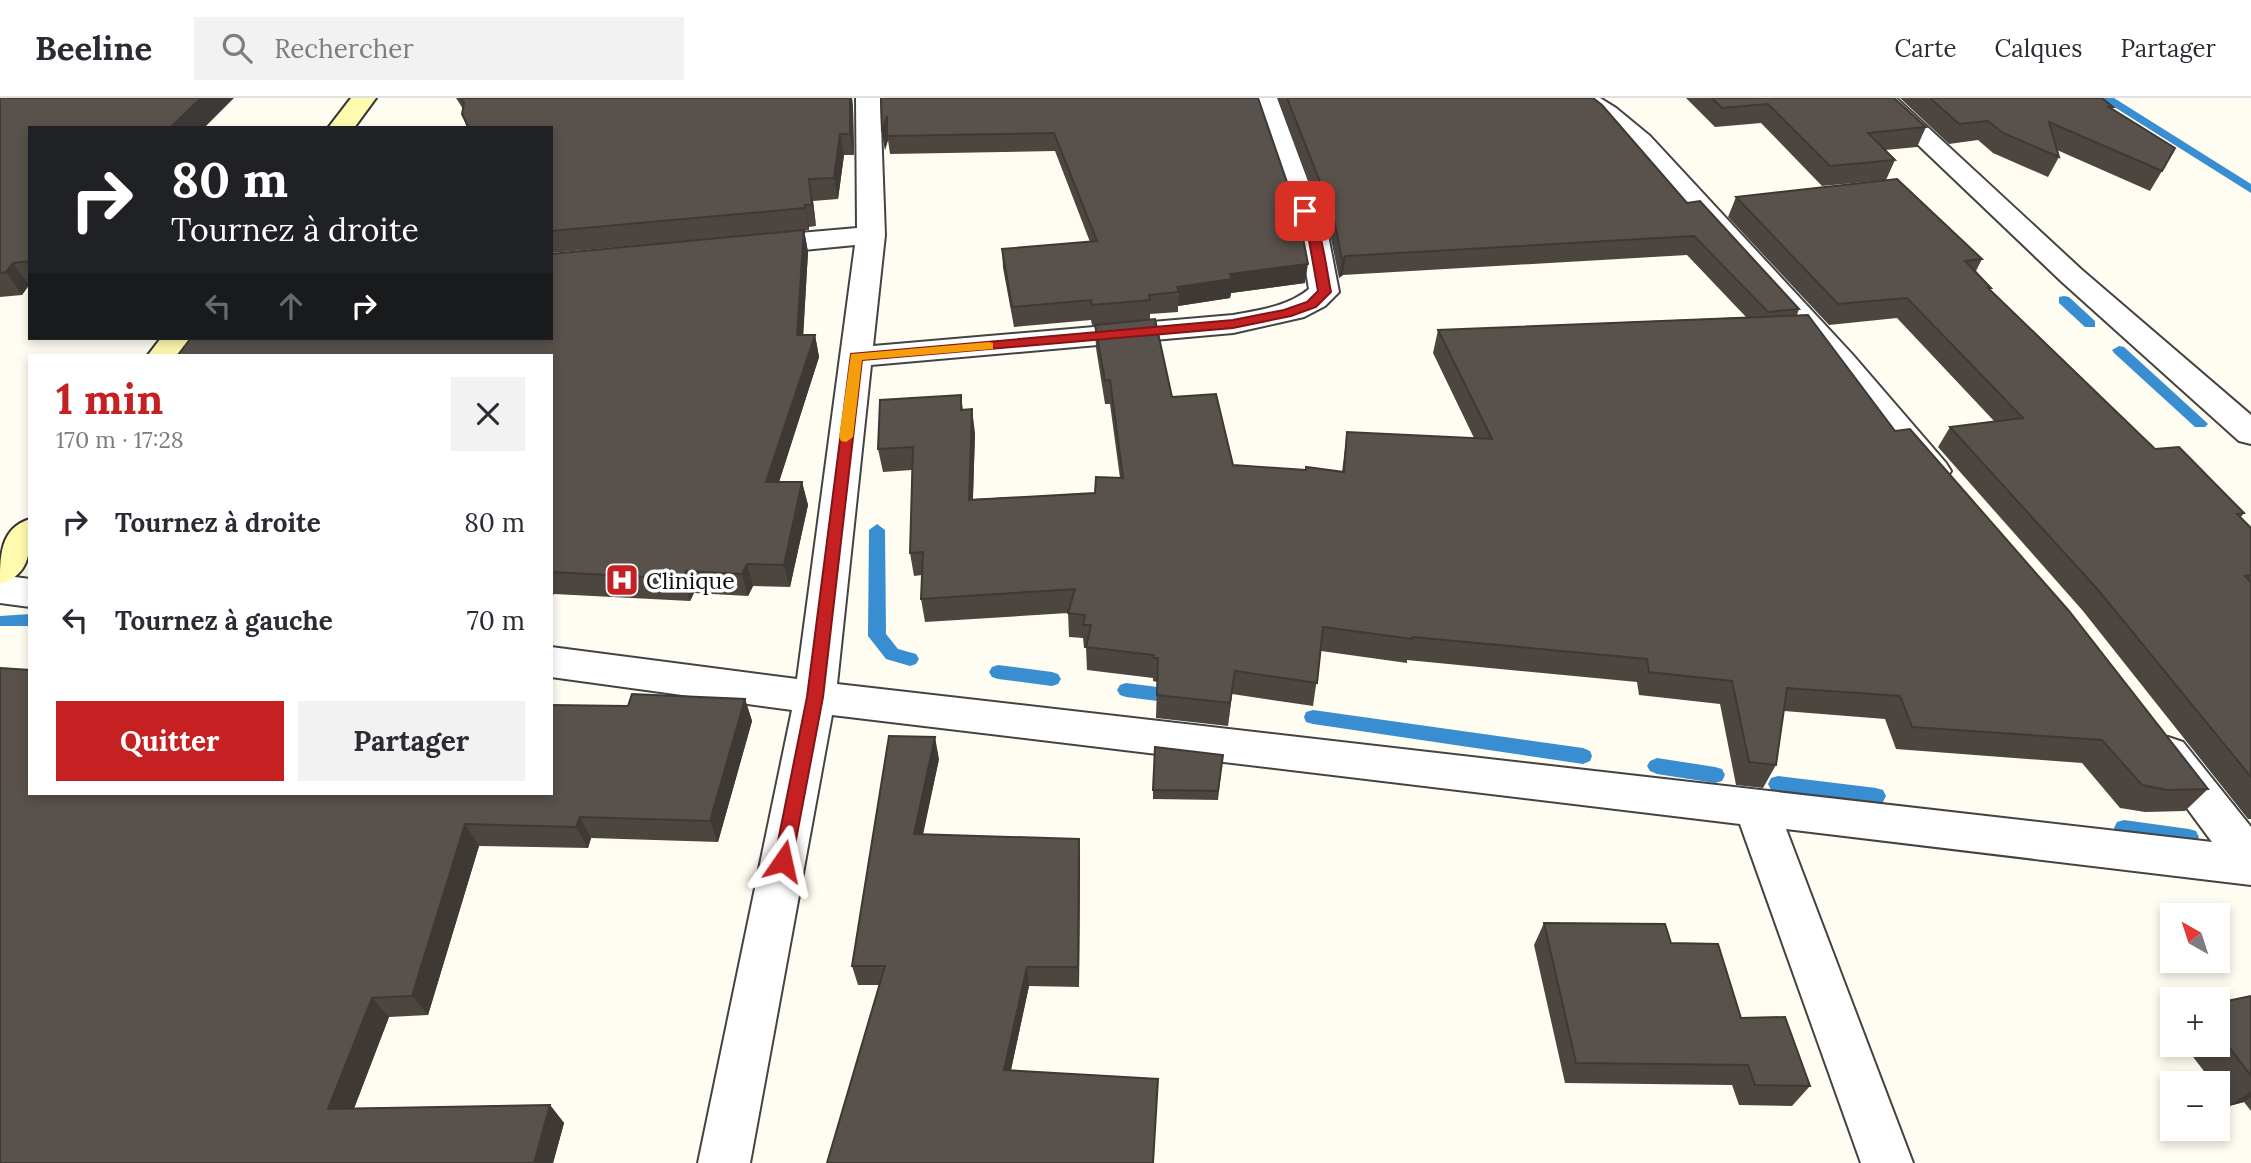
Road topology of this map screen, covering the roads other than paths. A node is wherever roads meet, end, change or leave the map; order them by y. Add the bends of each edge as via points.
1 (364, 98) edge
2 (868, 98) edge
3 (1265, 98) edge
4 (1582, 98) edge
5 (1881, 98) edge
6 (343, 126) edge
7 (871, 234) junction
8 (732, 248) edge
9 (175, 340) edge
10 (165, 354) edge
11 (856, 357) junction
12 (2251, 433) edge
13 (1958, 498) edge
14 (28, 534) edge
15 (0, 570) edge
16 (0, 589) edge
17 (28, 593) edge
18 (553, 662) edge
19 (815, 697) junction
20 (2148, 728) edge
21 (1756, 808) junction
22 (2251, 860) edge
23 (2251, 866) edge
24 (724, 1163) edge
25 (1887, 1163) edge

1 - 6 main road
2 - 7 street
3 - 11 street via 1314,235 1324,292 1311,304 1233,324
4 - 13 street via 1642,142 1841,360
5 - 12 street via 2072,276
7 - 8 street
7 - 11 street
9 - 10 main road
11 - 19 street
14 - 15 main road
16 - 17 street
18 - 19 street
19 - 21 street
19 - 24 street
20 - 22 street
21 - 23 street
21 - 25 street

